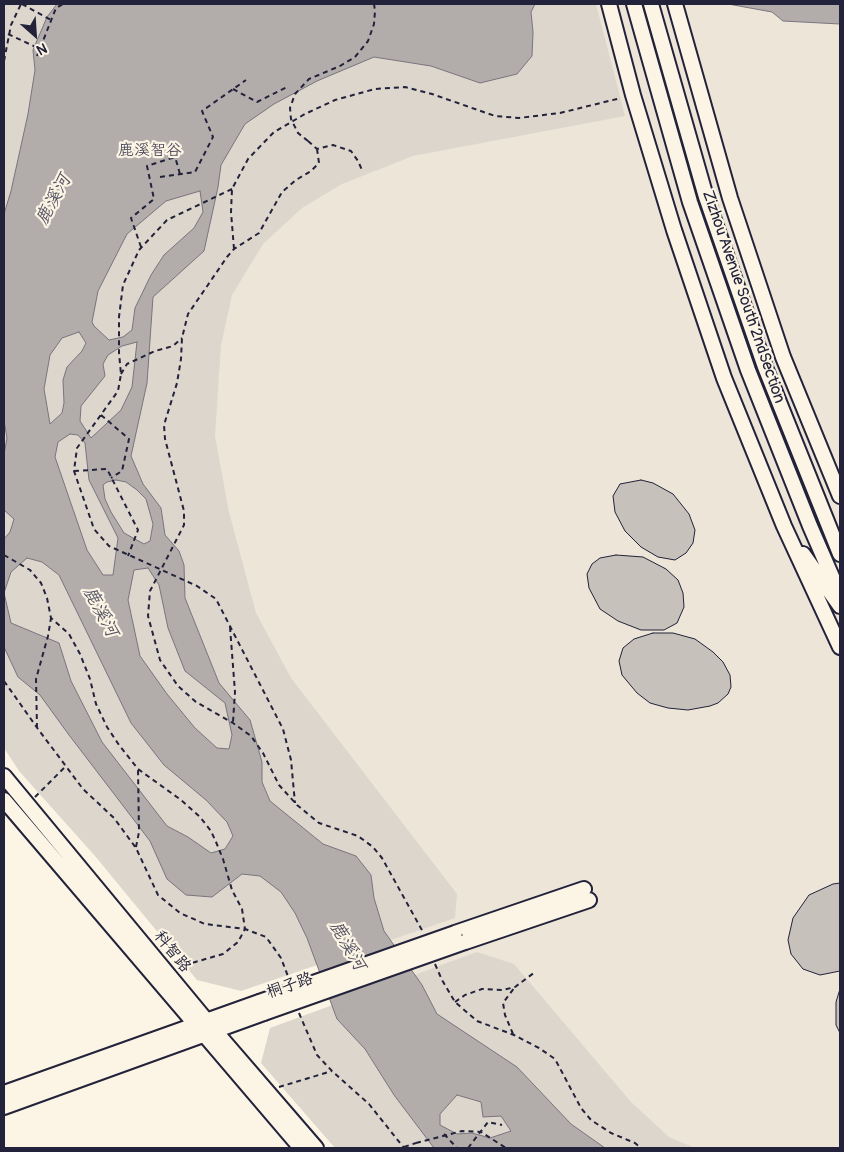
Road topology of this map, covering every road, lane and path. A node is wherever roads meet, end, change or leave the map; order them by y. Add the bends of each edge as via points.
1 (21, 4) edge
2 (63, 4) edge
3 (374, 4) edge
4 (609, 4) edge
5 (634, 4) edge
6 (651, 4) edge
7 (675, 4) edge
8 (51, 20) junction
9 (8, 34) junction
10 (40, 49) junction
11 (37, 56) dead end
12 (4, 61) edge
13 (246, 80) dead end
14 (287, 87) dead end
15 (234, 89) junction
16 (633, 95) junction
17 (170, 143) dead end
18 (317, 149) junction
19 (175, 157) junction
20 (362, 170) dead end
21 (180, 174) junction
22 (160, 177) dead end
23 (232, 189) junction
24 (141, 248) junction
25 (234, 250) junction
26 (182, 338) junction
27 (121, 374) junction
28 (101, 415) junction
29 (74, 470) junction
30 (112, 478) junction
31 (840, 496) edge
32 (784, 526) junction
33 (840, 554) edge
34 (4, 555) edge
35 (128, 556) junction
36 (162, 569) junction
37 (840, 596) edge
38 (840, 606) edge
39 (50, 618) junction
40 (230, 625) junction
41 (840, 647) edge
42 (4, 681) edge
43 (233, 723) junction
44 (38, 730) junction
45 (263, 753) dead end
46 (65, 767) junction
47 (138, 769) junction
48 (4, 776) edge
49 (4, 800) edge
50 (295, 803) dead end
51 (28, 804) junction
52 (136, 848) junction
53 (587, 895) dead end
54 (245, 928) junction
55 (165, 971) junction
56 (535, 972) dead end
57 (288, 979) dead end
58 (515, 987) junction
59 (455, 1002) dead end
60 (297, 1006) dead end
61 (206, 1028) junction
62 (514, 1036) dead end
63 (332, 1071) junction
64 (266, 1091) junction
65 (4, 1092) edge
66 (4, 1107) edge
67 (502, 1125) dead end
68 (444, 1134) junction
69 (301, 1148) edge
70 (316, 1148) edge
71 (404, 1148) edge
72 (457, 1148) edge
73 (468, 1148) edge
74 (506, 1148) edge

1 - 8 path
1 - 9 path
2 - 8 path via 56,8
3 - 18 path, bridge via 374,24 368,41 355,57 309,79 295,94 290,108 291,119 298,133
4 - 16 main road
5 - 37 main road, Zizhou Avenue South 2ndSection via 690,202 748,370
6 - 33 main road, Zizhou Avenue South 2ndSection via 709,206 765,367
7 - 31 main road via 730,198 783,357
8 - 10 path
9 - 10 path
9 - 12 path
10 - 11 path
13 - 15 path
14 - 15 path via 257,102
15 - 21 path via 202,111 213,137 196,172
16 - 23 path via 560,113 519,118 495,116 405,88 375,89 334,100 274,132 248,159
16 - 32 main road via 724,378
17 - 19 path
18 - 20 path via 333,145 351,151
18 - 25 path via 318,162 311,171 282,192 259,233
19 - 21 path
19 - 24 path via 147,166 154,199 131,218
21 - 22 path
23 - 24 path via 167,220
23 - 25 path
24 - 27 path via 123,285 118,317
25 - 26 path via 188,314
26 - 27 path via 173,346 127,364
26 - 36 path via 177,383 164,425 184,511 184,526
27 - 28 path via 118,391
28 - 29 path via 77,448
28 - 30 path via 129,439 122,471
29 - 30 path via 107,469
29 - 35 path via 94,529 109,546
30 - 35 path via 138,530
32 - 38 main road
32 - 41 main road
34 - 39 path via 30,570 41,583
35 - 36 path
36 - 40 path via 197,586 216,600
36 - 43 path via 150,591 148,616 160,660 178,686 196,702
39 - 44 path via 36,679
39 - 47 path via 69,634 80,654 96,704 107,726
40 - 43 path via 235,692
40 - 50 path via 283,730 291,760
42 - 44 path
43 - 45 path via 250,736
44 - 46 path
46 - 51 path
46 - 52 path via 114,818
47 - 52 path via 139,832
47 - 54 path via 181,800 211,831 242,909
48 - 51 main road, 科智路
49 - 61 main road, 科智路
51 - 55 main road, 科智路
52 - 54 path via 158,895 180,913 205,924
53 - 61 main road, 桐子路, bridge
54 - 55 path via 238,942 223,954
54 - 57 path via 266,937 281,958
55 - 61 main road, 科智路
56 - 58 path
58 - 59 path via 482,989
58 - 62 path via 503,1003
60 - 63 path via 316,1055
61 - 64 main road, 科智路
61 - 65 main road, 桐子路
61 - 66 main road, 桐子路
61 - 69 main road, 科智路
63 - 64 path
63 - 71 path via 369,1104
64 - 70 main road, 科智路
67 - 73 path via 488,1122
68 - 71 path, bridge
68 - 72 path
68 - 74 path, bridge via 481,1132

